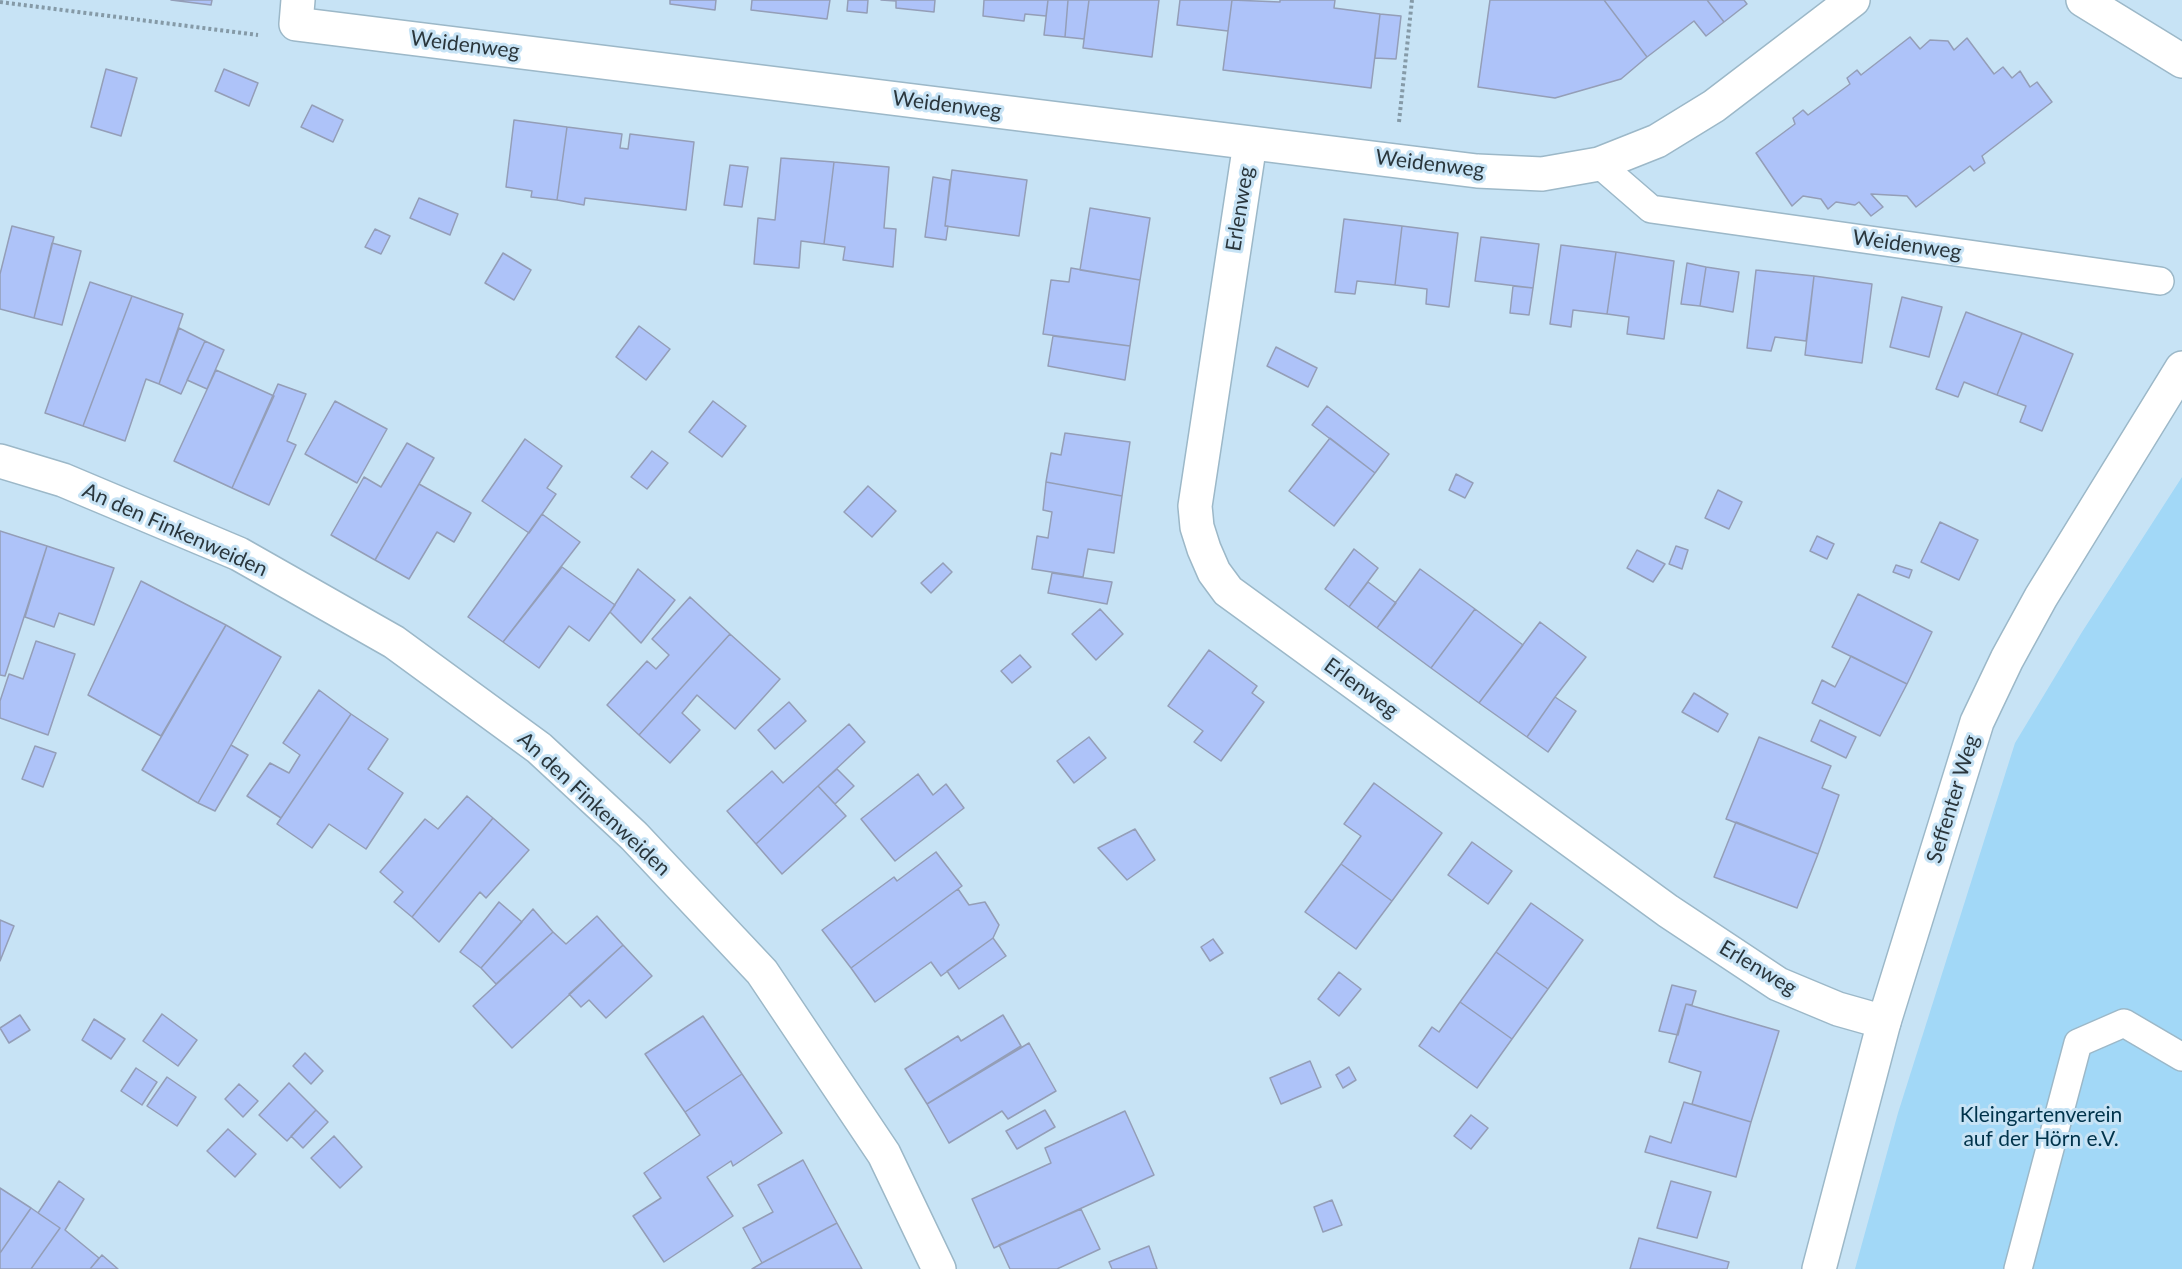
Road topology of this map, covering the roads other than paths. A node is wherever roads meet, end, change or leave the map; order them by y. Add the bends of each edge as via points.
1 (1853, 0) edge
2 (2083, 0) edge
3 (297, 12) edge
4 (2182, 61) edge
5 (1250, 143) junction
6 (1599, 164) junction
7 (2160, 281) dead end
8 (2182, 368) edge
9 (0, 461) edge
10 (1884, 1022) junction
11 (2182, 1057) edge
12 (939, 1269) edge
13 (1819, 1269) edge
14 (2018, 1269) edge

1 - 6 street, Weidenweg via 1714,106 1657,141
2 - 4 street
3 - 5 street, Weidenweg
5 - 6 street, Weidenweg via 1477,171 1542,174
5 - 10 street, Erlenweg via 1195,506 1197,527 1214,572 1228,591 1668,911 1778,984 1838,1009
6 - 7 lane, Weidenweg via 1651,209
8 - 10 street, Seffenter Weg via 2046,588 1977,722
9 - 12 street, An den Finkenweiden via 63,480 239,554 394,642 538,748 634,836 762,972 884,1154
10 - 13 street, Seffenter Weg
11 - 14 lane via 2124,1023 2078,1043

